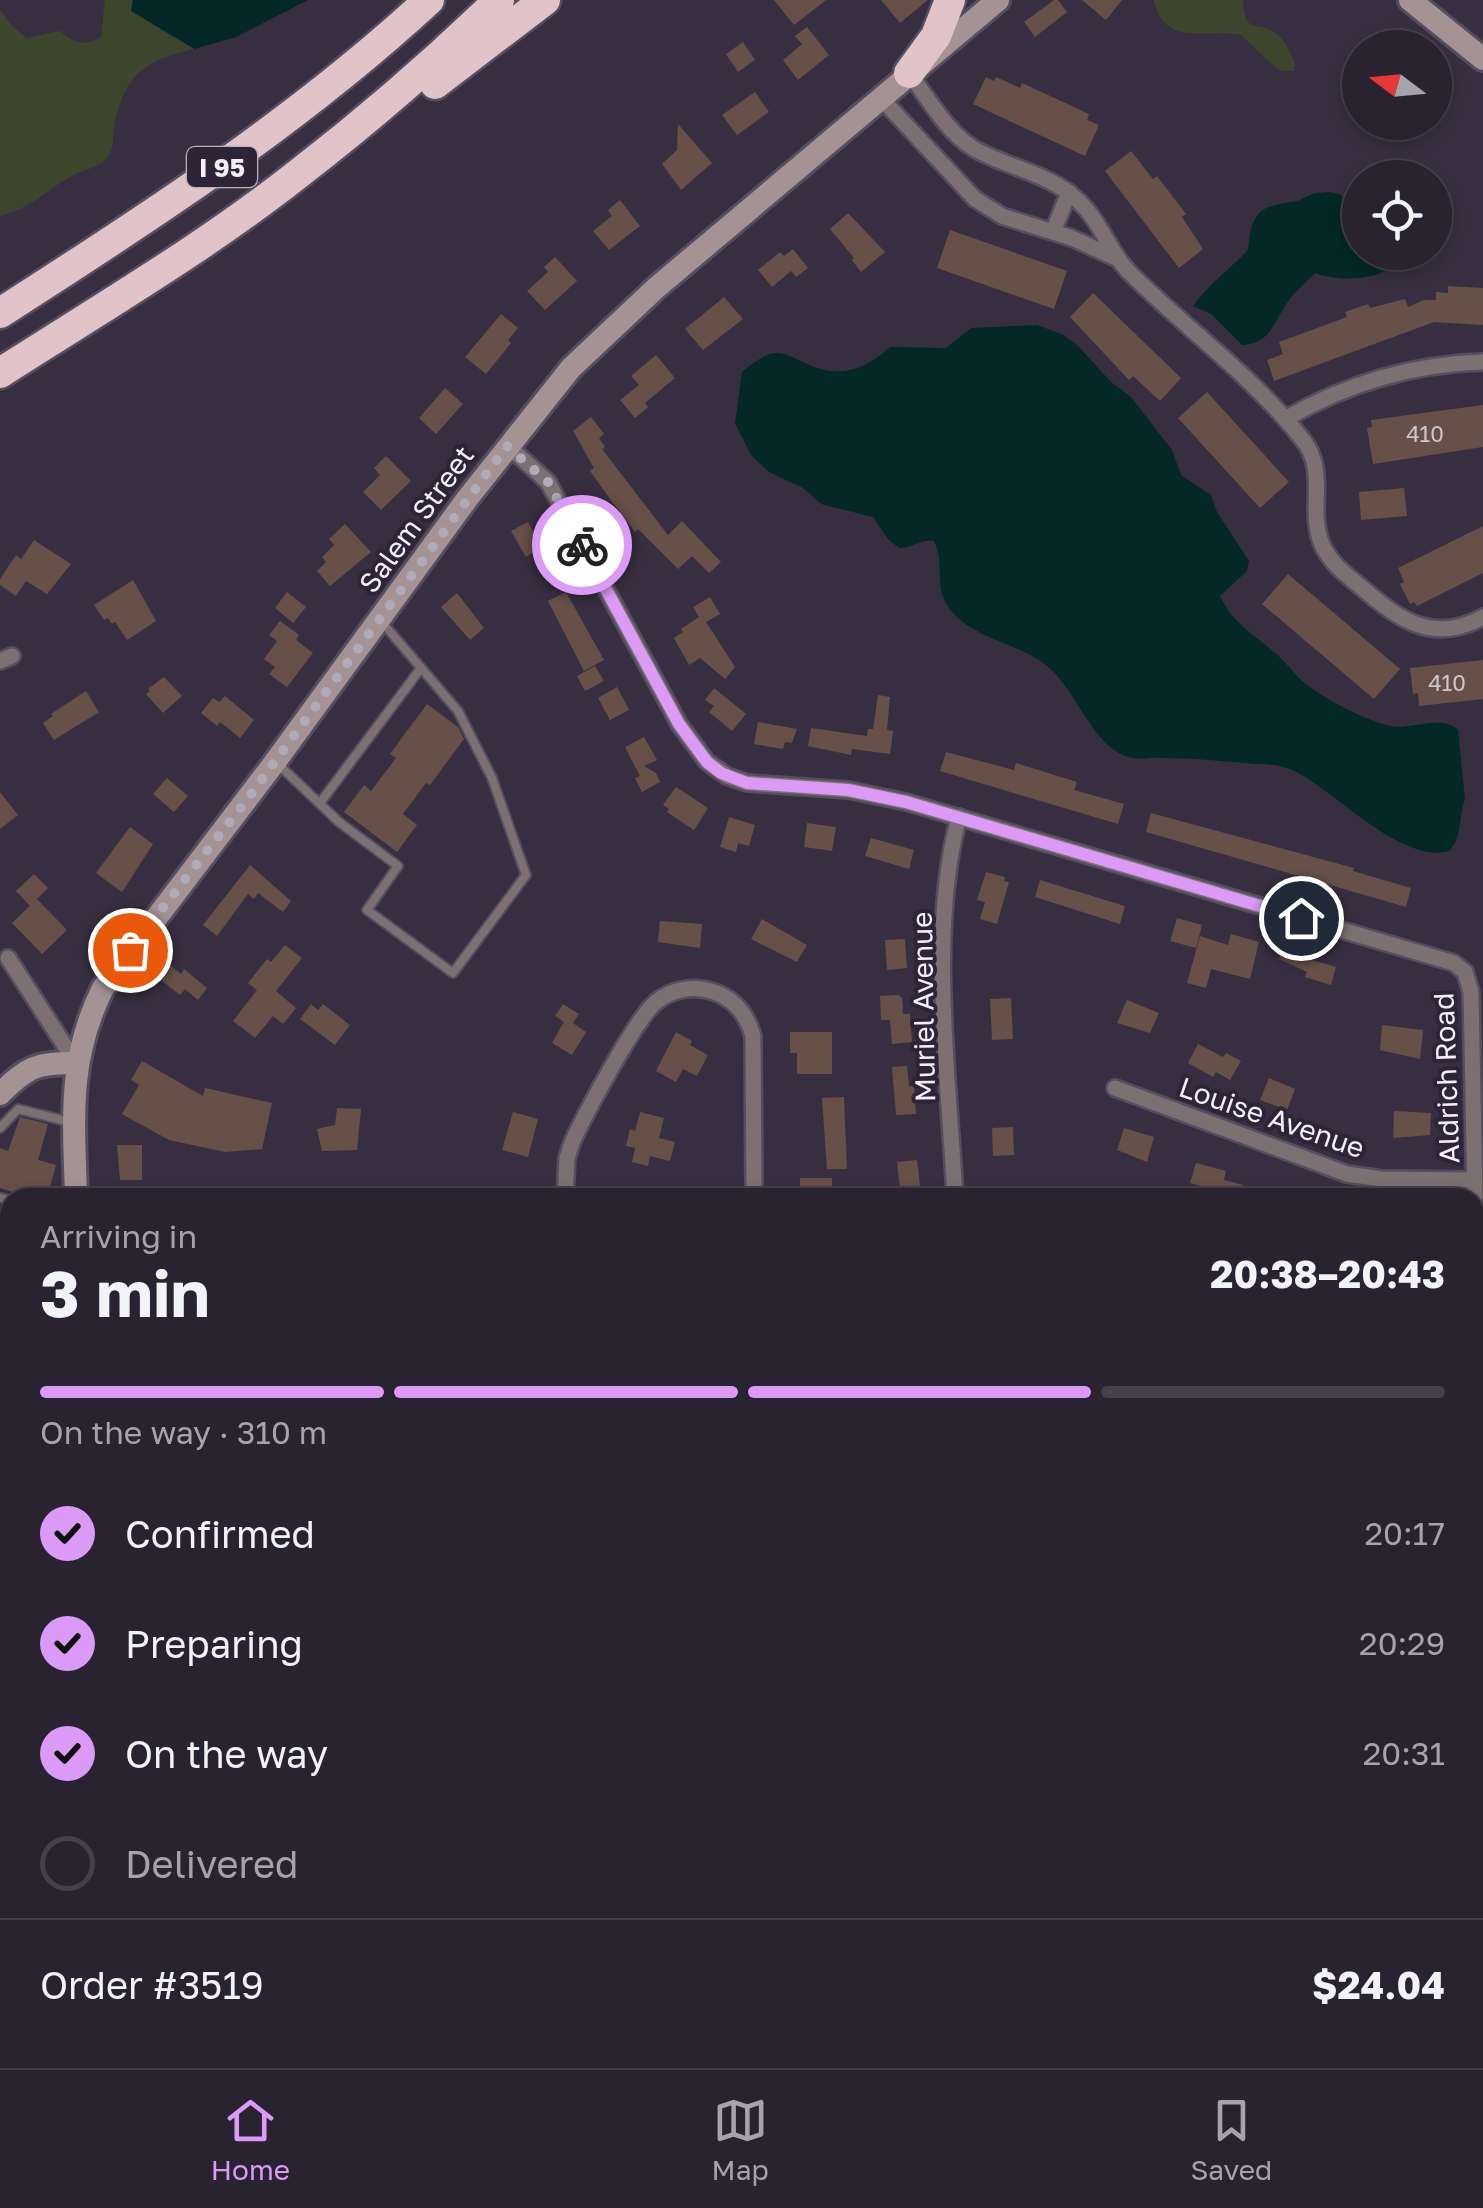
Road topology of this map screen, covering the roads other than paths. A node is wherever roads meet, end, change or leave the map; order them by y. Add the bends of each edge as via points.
1 (409, 0) edge
2 (429, 0) edge
3 (500, 0) edge
4 (545, 0) edge
5 (950, 0) edge
6 (998, 0) edge
7 (1410, 0) edge
8 (1483, 59) edge
9 (909, 73) junction
10 (339, 78) junction
11 (880, 96) junction
12 (295, 177) junction
13 (1068, 192) junction
14 (1053, 232) junction
15 (1118, 259) junction
16 (0, 313) edge
17 (1483, 362) edge
18 (0, 373) edge
19 (1285, 419) junction
20 (507, 446) junction
21 (1483, 617) edge
22 (380, 620) junction
23 (421, 668) junction
24 (275, 762) junction
25 (320, 802) junction
26 (959, 817) junction
27 (8, 958) dead end
28 (76, 1063) junction
29 (1115, 1088) dead end
30 (0, 1094) edge
31 (74, 1123) junction
32 (0, 1128) edge
33 (1474, 1180) junction
34 (76, 1188) edge
35 (566, 1188) edge
36 (754, 1188) edge
37 (955, 1188) edge
38 (1474, 1188) edge

1 - 10 highway
2 - 10 highway, I 95
3 - 12 highway, I 95
4 - 12 highway via 411,102
5 - 9 highway via 936,36
6 - 9 main road, Salem Street
7 - 8 main road
9 - 11 main road, Salem Street
9 - 13 street via 969,146
10 - 16 highway, I 95 via 173,202
11 - 14 street via 975,199 1002,216
11 - 20 main road, Salem Street via 597,343
12 - 18 highway, I 95
13 - 14 street
13 - 15 street via 1100,224
14 - 15 street
15 - 19 street
17 - 19 street via 1395,374
19 - 21 street via 1314,457 1320,538 1346,574 1409,624 1448,628
20 - 22 main road, Salem Street
20 - 26 street via 548,482 679,724 707,762 747,783 848,790
22 - 23 lane
22 - 24 main road, Salem Street
23 - 25 lane
23 - 25 lane via 458,711 492,778 526,875 454,973 367,910 398,866
24 - 25 lane
24 - 28 main road, Salem Street via 103,988
26 - 33 street, Aldrich Road via 1454,963 1471,992
26 - 37 street, Muriel Avenue via 944,939
27 - 28 street
28 - 30 main road via 25,1070
28 - 31 main road, Salem Street
29 - 33 street, Louise Avenue via 1347,1174
31 - 32 lane via 18,1108
31 - 34 main road, Salem Street
33 - 38 street, Aldrich Road
35 - 36 street via 573,1140 642,1019 665,996 697,988 733,1002 753,1036

